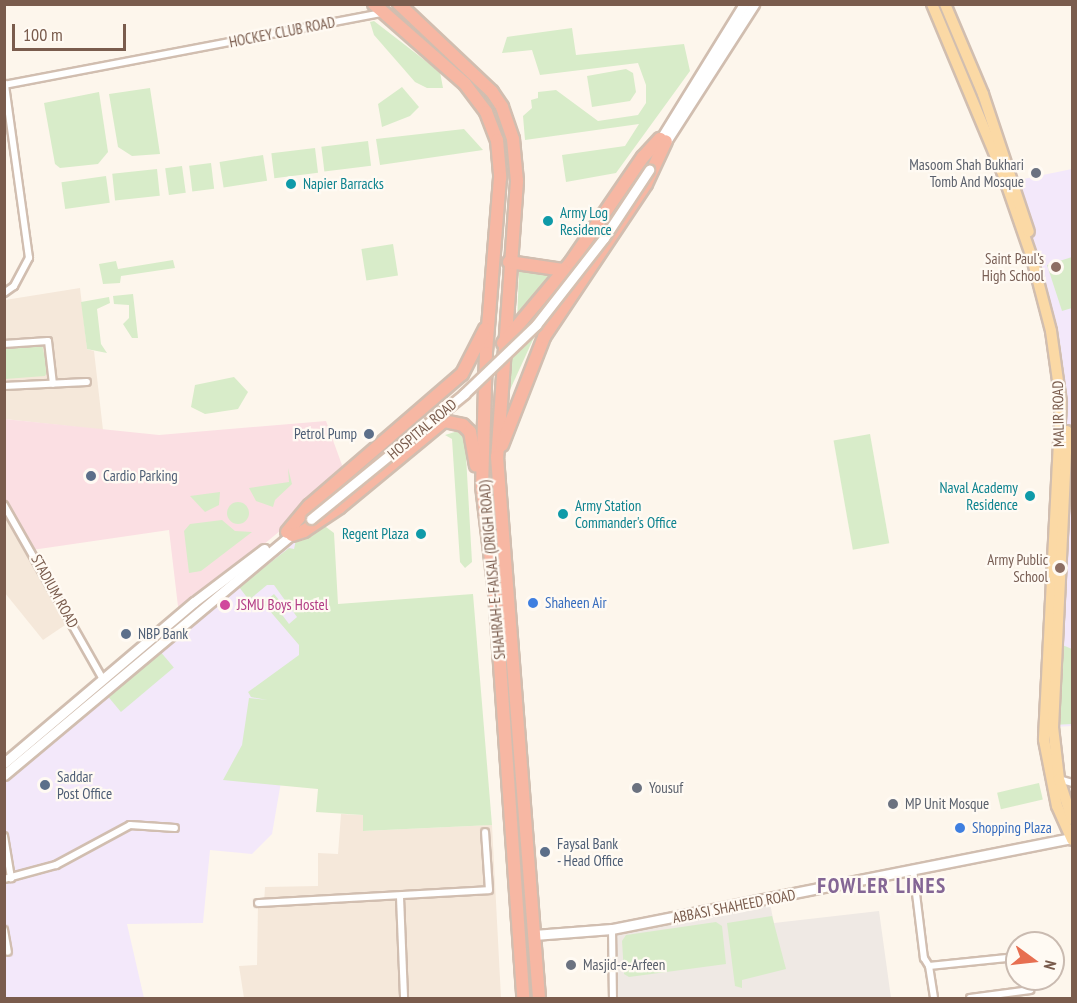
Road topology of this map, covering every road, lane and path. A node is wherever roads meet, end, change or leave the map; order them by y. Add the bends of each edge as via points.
1 (399, 4) edge
2 (744, 4) edge
3 (754, 4) edge
4 (932, 4) edge
5 (945, 4) edge
6 (378, 9) edge
7 (5, 85) edge
8 (663, 140) junction
9 (509, 262) junction
10 (564, 270) junction
11 (4, 293) edge
12 (490, 315) junction
13 (521, 324) junction
14 (548, 331) junction
15 (503, 343) junction
16 (4, 344) edge
17 (87, 382) dead end
18 (53, 384) junction
19 (4, 386) edge
20 (497, 457) junction
21 (482, 486) junction
22 (4, 505) edge
23 (289, 533) junction
24 (103, 679) junction
25 (4, 763) edge
26 (4, 775) edge
27 (1059, 779) junction
28 (1072, 783) edge
29 (1072, 819) edge
30 (175, 828) dead end
31 (485, 832) dead end
32 (4, 836) edge
33 (1072, 839) edge
34 (913, 869) junction
35 (8, 878) edge
36 (400, 897) junction
37 (258, 903) dead end
38 (612, 929) junction
39 (4, 930) edge
40 (534, 935) junction
41 (8, 952) dead end
42 (1005, 958) edge
43 (929, 966) junction
44 (1023, 991) edge
45 (404, 999) edge
46 (523, 999) edge
47 (539, 999) edge
48 (613, 999) edge
49 (934, 999) edge
50 (970, 999) edge

1 - 9 highway, SHAHRAH-E-FAISAL (DRIGH ROAD) via 477,75 502,107 513,139 517,181
2 - 8 main road, HOSPITAL ROAD
3 - 8 main road, HOSPITAL ROAD
4 - 33 main road, MALIR ROAD via 1002,171 1032,258 1051,331 1061,402 1044,740 1057,806
5 - 27 main road, MALIR ROAD via 1014,181 1058,328 1068,401 1053,707
6 - 7 street, HOCKEY CLUB ROAD
6 - 12 highway, SHAHRAH-E-FAISAL (DRIGH ROAD) via 465,84 486,112 497,140 500,177
7 - 11 street, HOCKEY CLUB ROAD via 29,258 14,286
8 - 10 highway via 643,157
8 - 14 highway via 646,183
8 - 23 main road, HOSPITAL ROAD, bridge via 604,238 536,325 464,394
9 - 10 highway
9 - 15 highway, SHAHRAH-E-FAISAL (DRIGH ROAD)
10 - 13 highway
12 - 21 highway, SHAHRAH-E-FAISAL (DRIGH ROAD)
12 - 23 highway via 462,374 310,505
13 - 14 highway
13 - 15 highway
14 - 20 highway
15 - 20 highway, SHAHRAH-E-FAISAL (DRIGH ROAD)
16 - 18 street via 48,341
17 - 18 street
18 - 19 street
20 - 40 highway, SHAHRAH-E-FAISAL (DRIGH ROAD)
21 - 23 highway via 470,432 464,425 444,421 340,507 304,531
21 - 46 highway, SHAHRAH-E-FAISAL (DRIGH ROAD) via 495,592
22 - 24 street, STADIUM ROAD
23 - 24 main road, HOSPITAL ROAD
23 - 26 main road, HOSPITAL ROAD
24 - 25 main road, HOSPITAL ROAD
27 - 28 street
27 - 29 main road, MALIR ROAD
30 - 35 street via 130,825 56,865
31 - 36 street via 489,890
32 - 35 street
33 - 34 main road, ABBASI SHAHEED ROAD
34 - 38 main road, ABBASI SHAHEED ROAD
34 - 43 street via 924,958
36 - 37 street
36 - 45 street
38 - 40 main road, ABBASI SHAHEED ROAD
38 - 48 street
39 - 41 street
40 - 47 highway, SHAHRAH-E-FAISAL (DRIGH ROAD)
42 - 43 street
43 - 49 street
44 - 50 street

